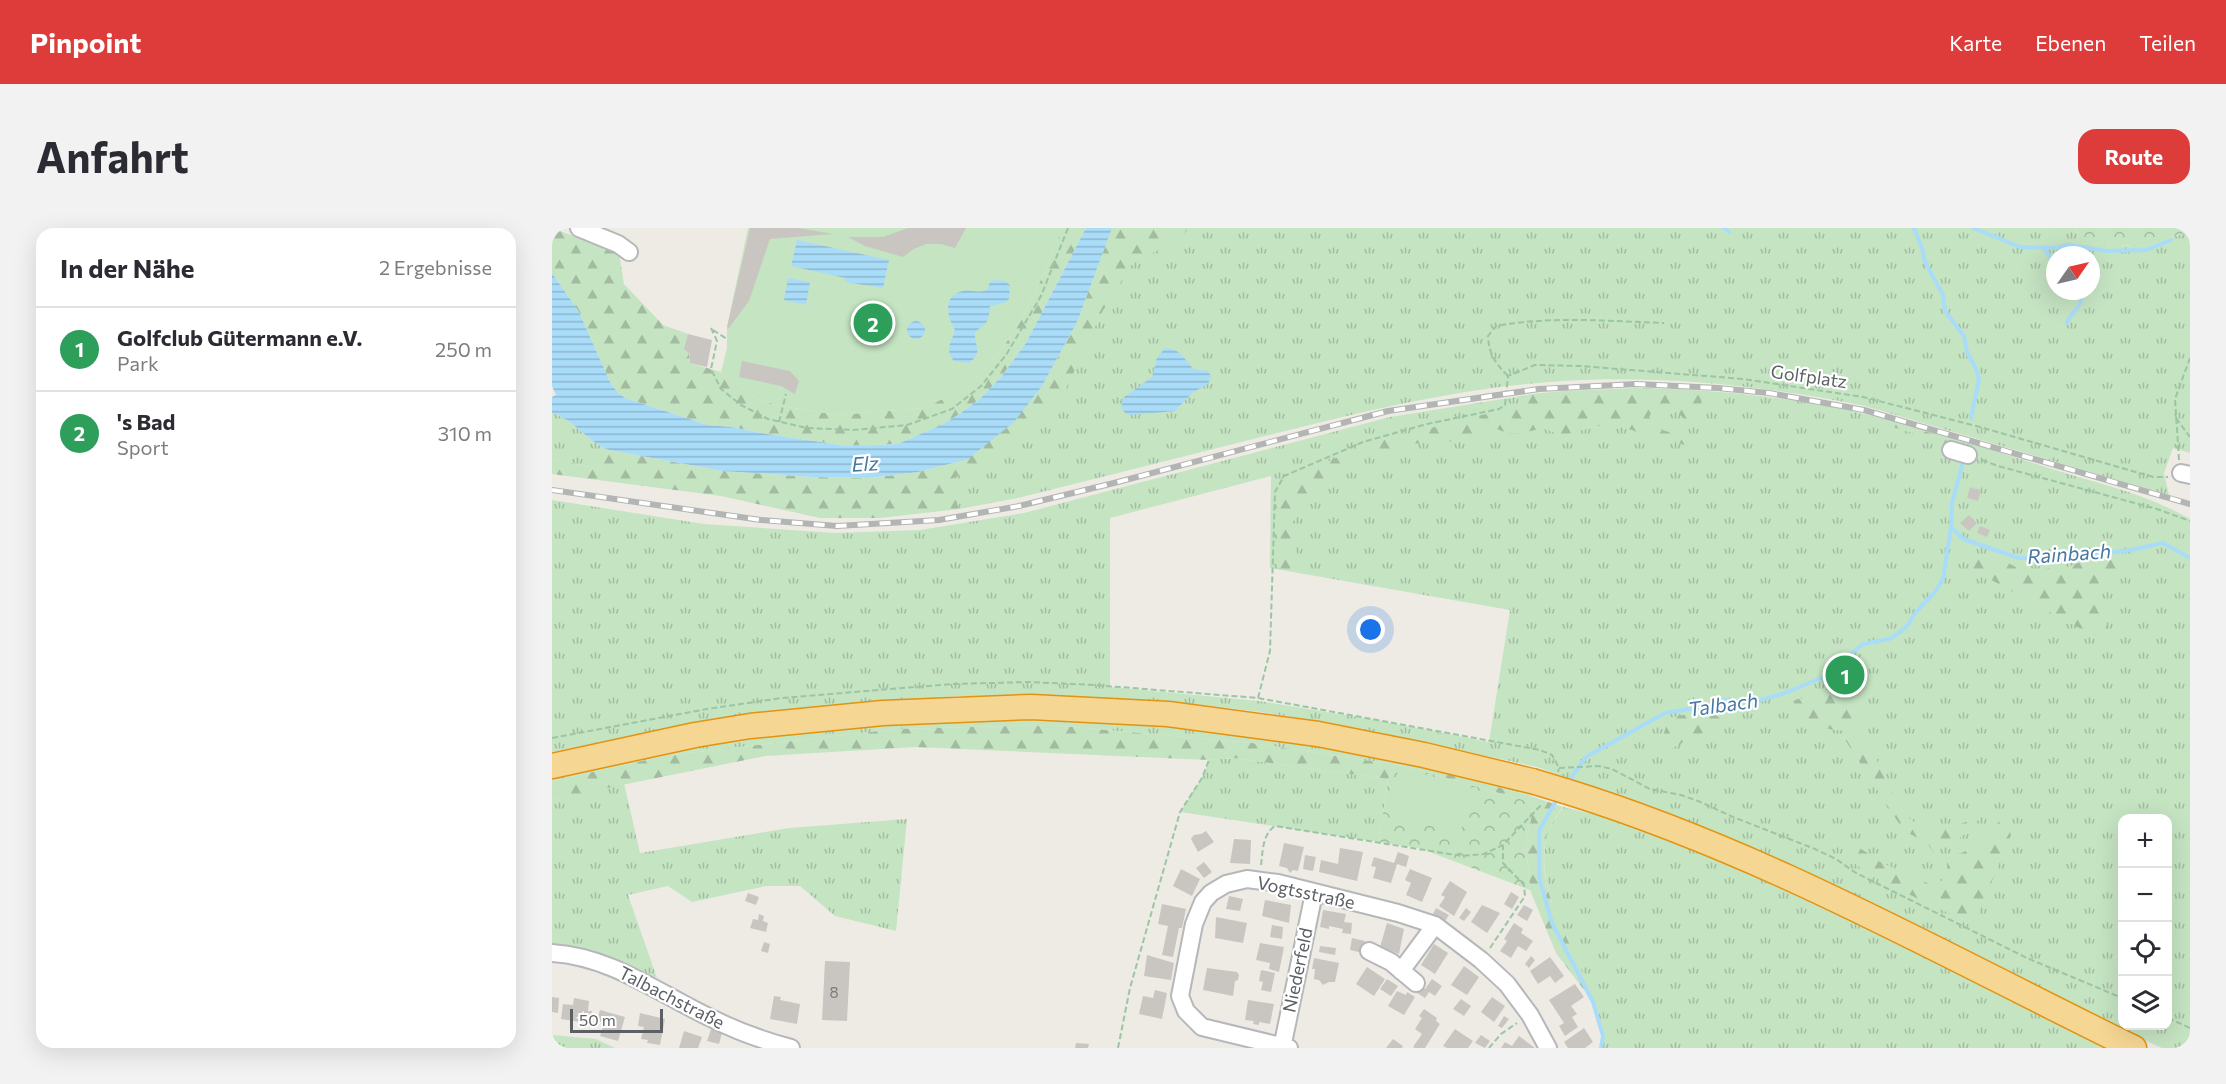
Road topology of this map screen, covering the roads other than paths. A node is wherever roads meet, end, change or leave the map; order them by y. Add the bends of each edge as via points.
1 (579, 228) edge
2 (629, 252) dead end
3 (552, 766) edge
4 (1314, 893) junction
5 (1435, 925) junction
6 (1369, 951) dead end
7 (552, 953) edge
8 (1401, 971) junction
9 (1416, 983) dead end
10 (1284, 1047) edge
11 (791, 1048) edge
12 (1548, 1048) edge
13 (2134, 1048) edge

1 - 2 street
3 - 13 highway, bridge via 750,726 883,713 1030,707 1168,714 1318,734 1532,781 1681,831 1884,921
4 - 5 street, Vogtsstraße
4 - 10 street, Niederfeld
4 - 10 street, Vogtsstraße via 1259,880 1226,884 1203,902 1194,924 1180,996 1186,1011 1207,1029
5 - 8 street
5 - 12 street, Vogtsstraße via 1508,984
6 - 8 street
7 - 11 street, Talbachstraße via 589,958 635,977 713,1020
8 - 9 street

